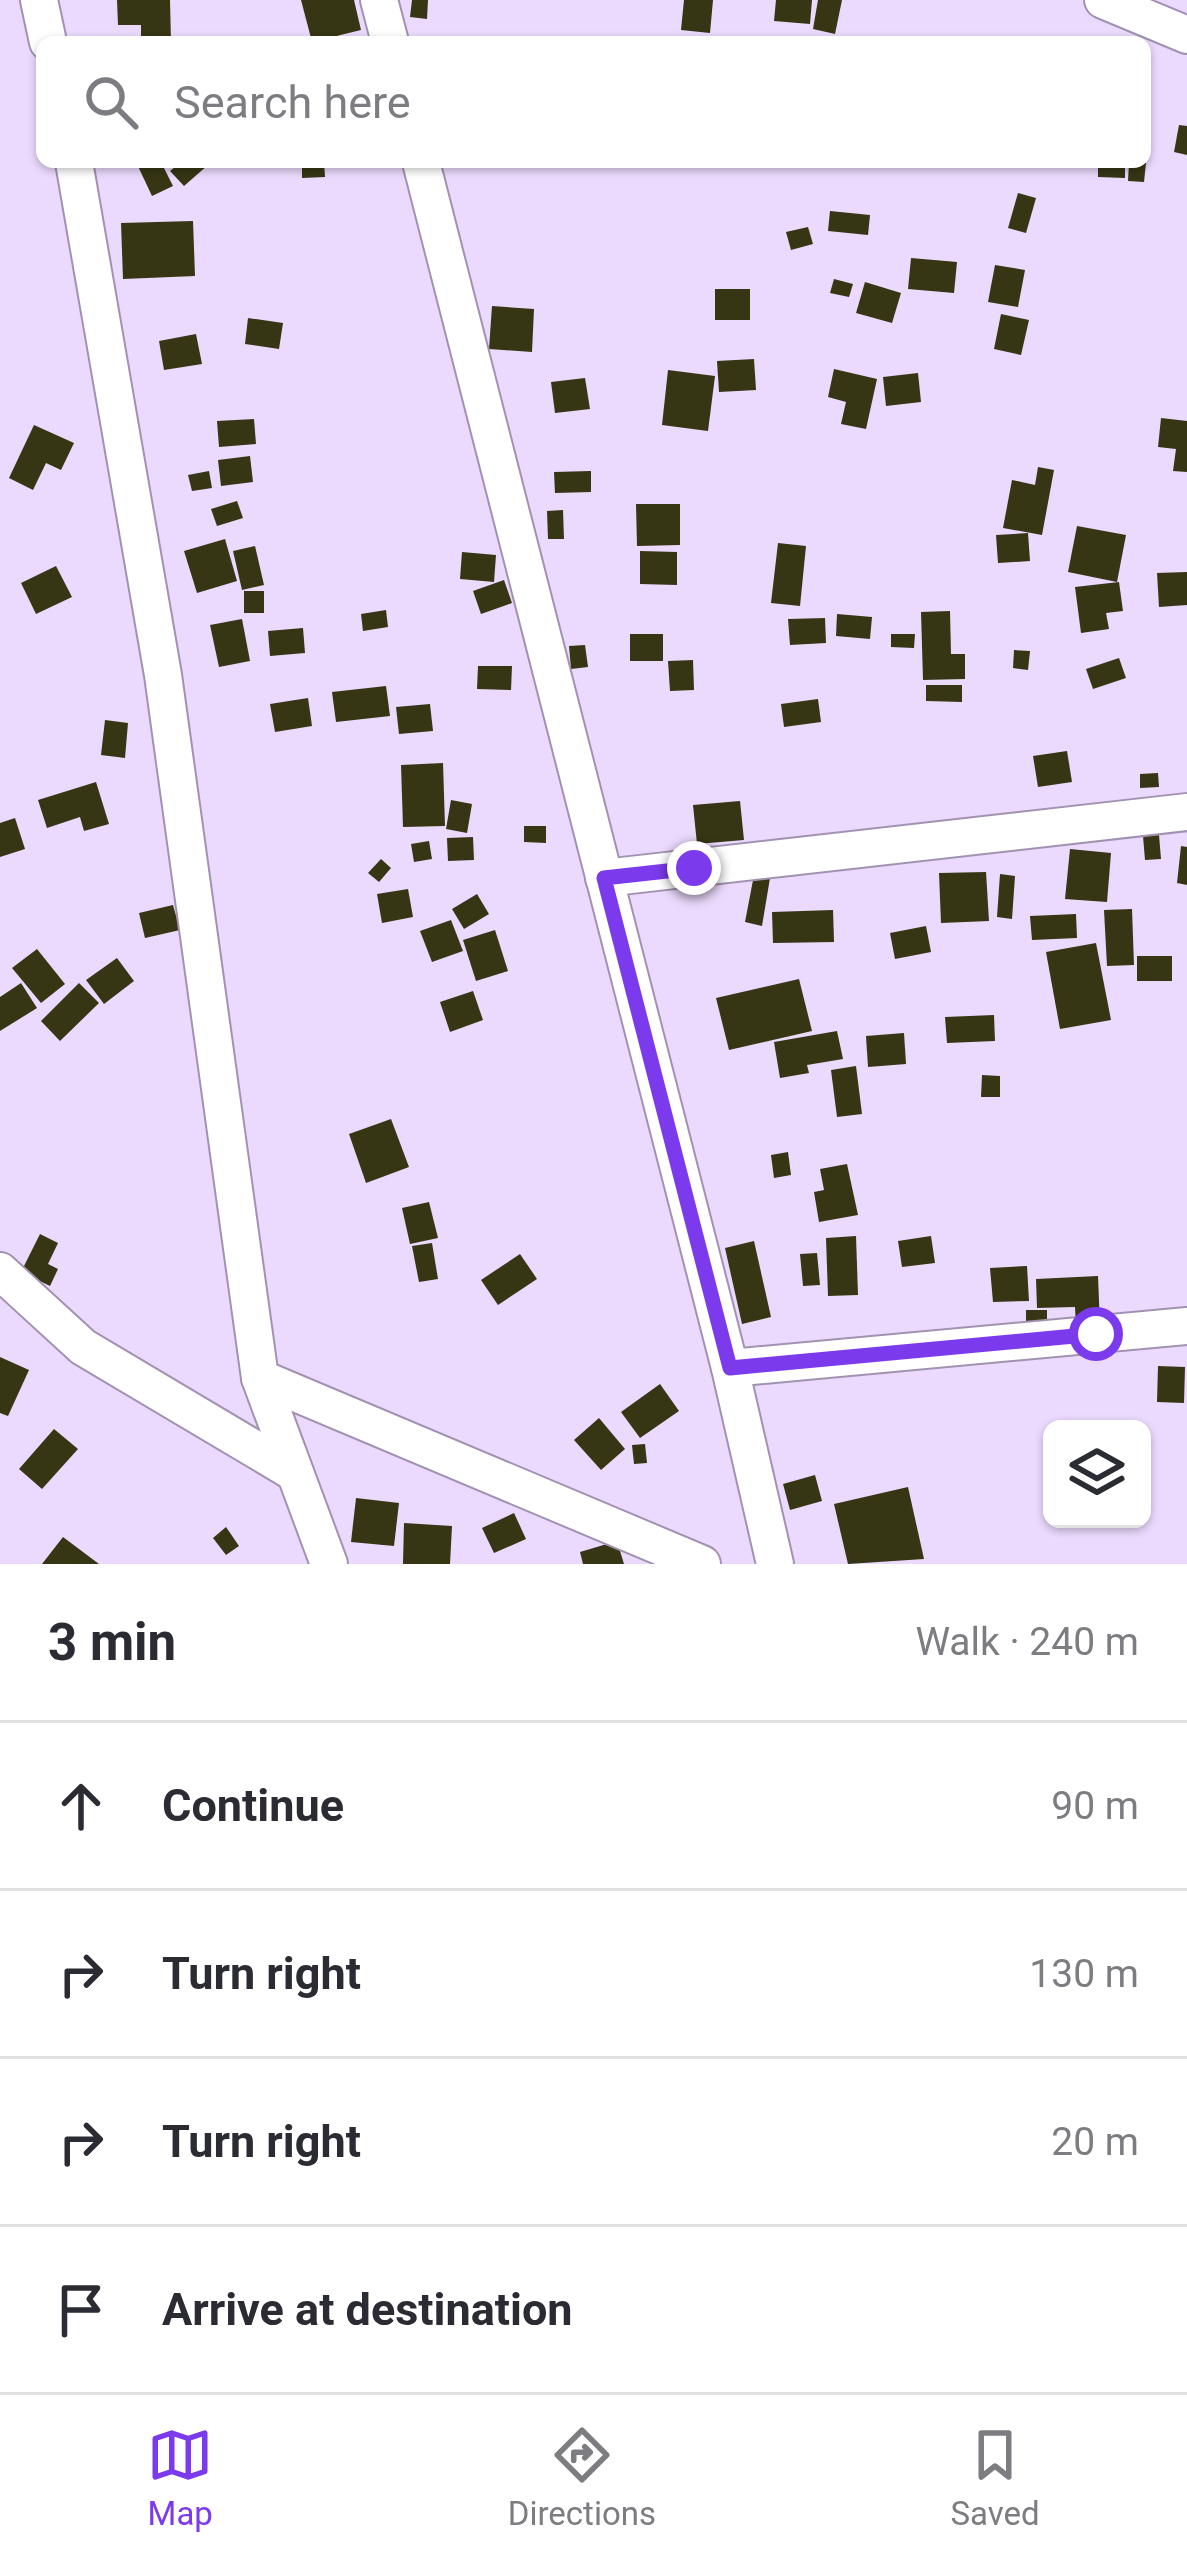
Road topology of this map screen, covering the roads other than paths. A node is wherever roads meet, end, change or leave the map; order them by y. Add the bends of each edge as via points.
1 (39, 0) edge
2 (379, 0) edge
3 (1103, 0) edge
4 (1187, 34) edge
5 (47, 36) edge
6 (388, 36) edge
7 (75, 168) edge
8 (423, 168) edge
9 (1187, 812) edge
10 (604, 878) junction
11 (0, 1271) edge
12 (1187, 1326) edge
13 (730, 1368) junction
14 (260, 1378) junction
15 (295, 1473) junction
16 (329, 1564) edge
17 (703, 1564) edge
18 (775, 1564) edge

1 - 5 street
2 - 6 street
3 - 4 street
7 - 14 street via 164,675
8 - 10 street
9 - 10 street
10 - 13 street
11 - 15 street via 83,1347
12 - 13 street
13 - 18 street
14 - 15 street
14 - 17 street
15 - 16 street

